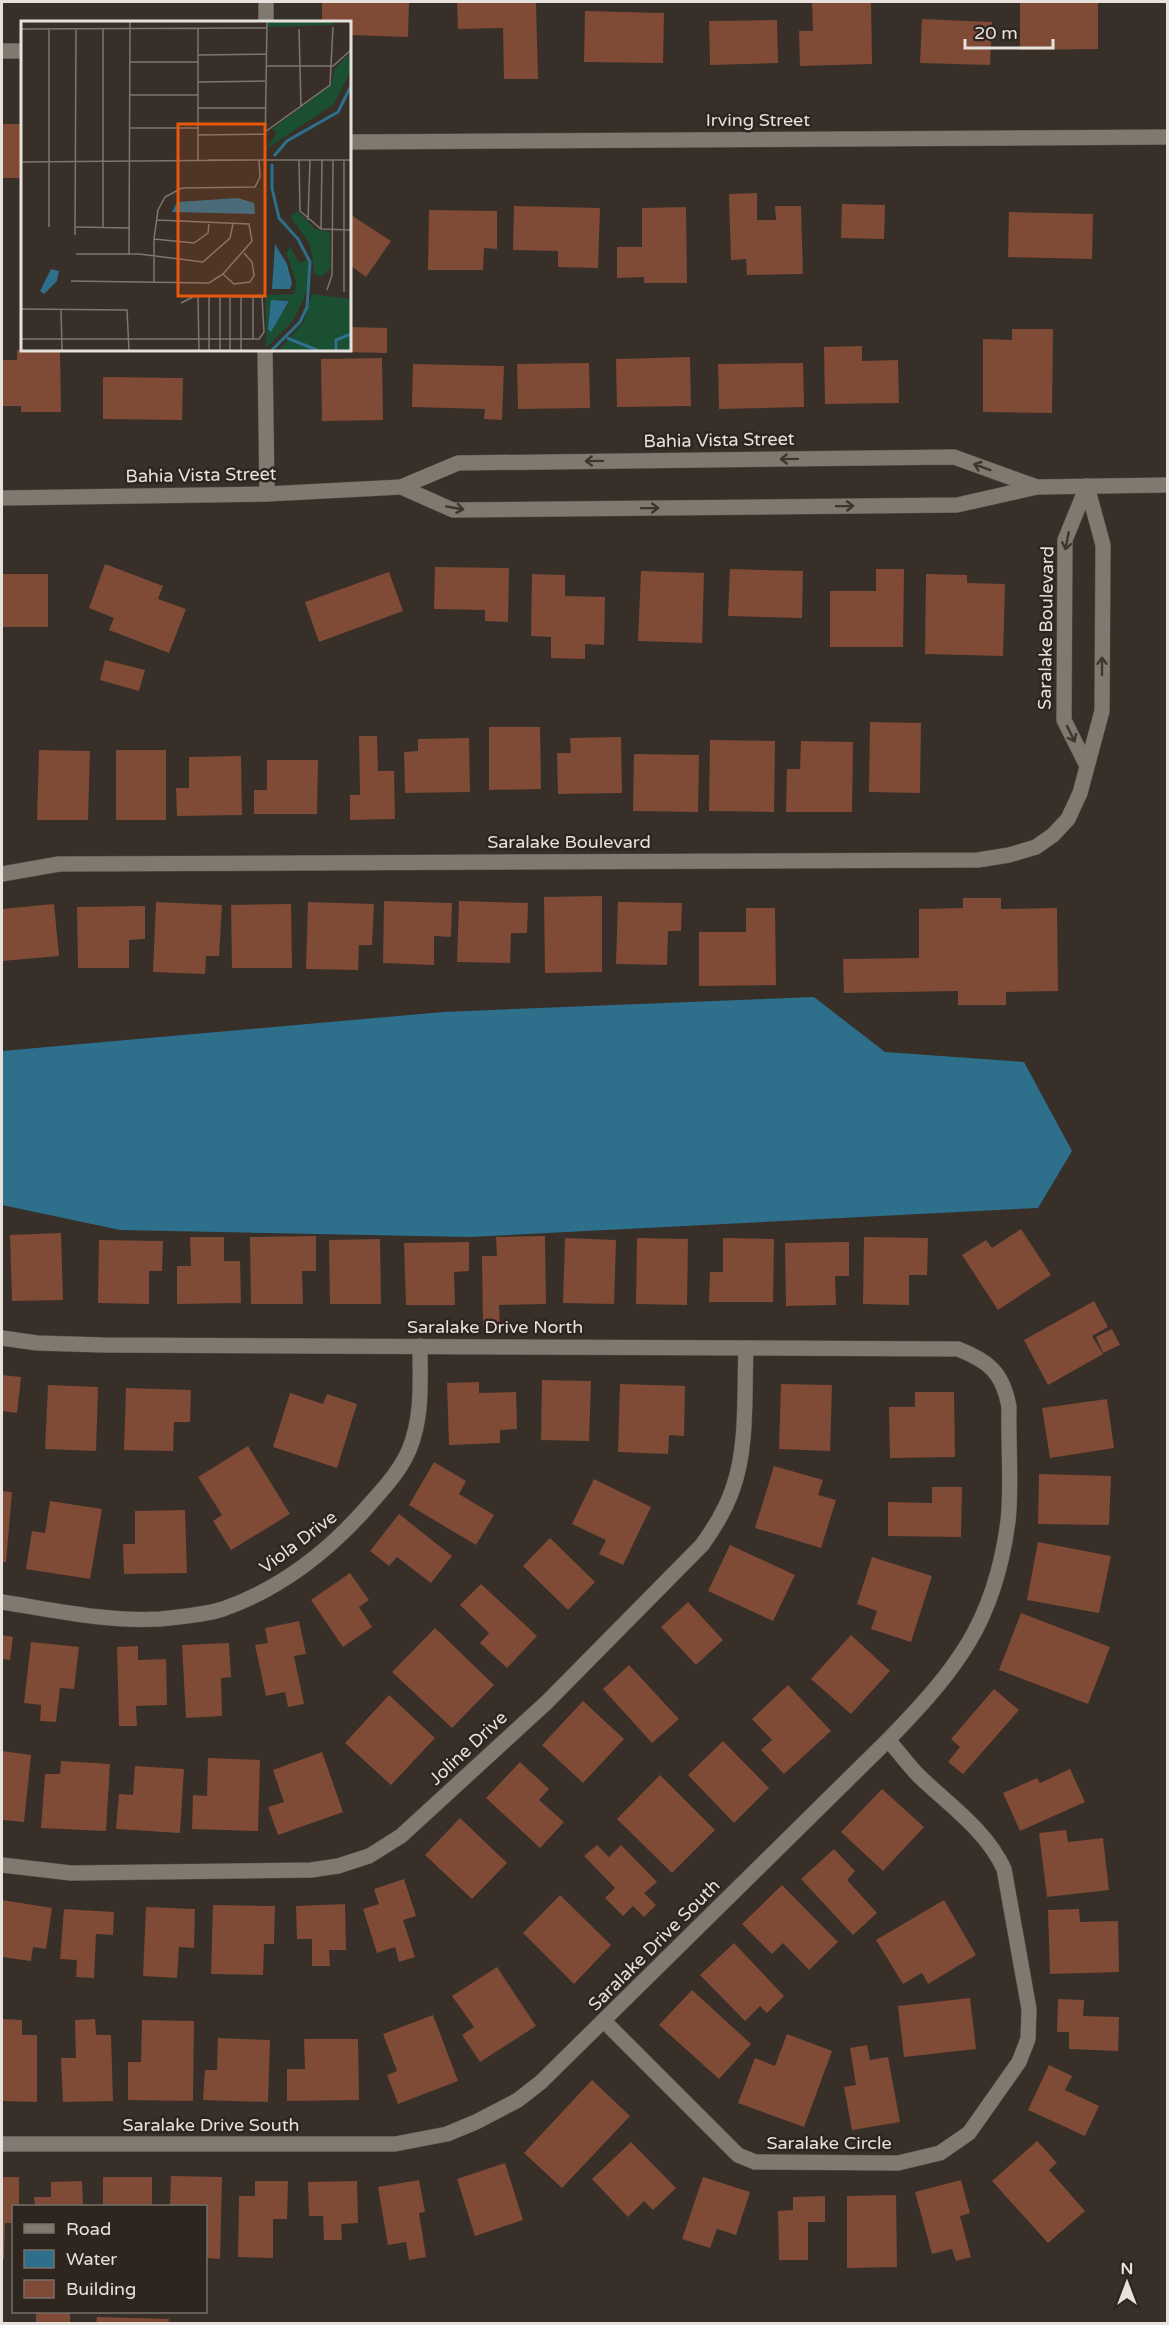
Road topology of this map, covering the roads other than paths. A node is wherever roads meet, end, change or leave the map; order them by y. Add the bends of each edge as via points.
1 (266, 2) edge
2 (266, 21) edge
3 (2, 51) edge
4 (21, 51) edge
5 (1167, 137) edge
6 (351, 142) edge
7 (265, 351) edge
8 (1167, 485) edge
9 (1087, 486) junction
10 (401, 487) junction
11 (1037, 487) junction
12 (267, 494) junction
13 (2, 498) edge
14 (1086, 764) junction
15 (2, 874) edge
16 (2, 1338) edge
17 (420, 1347) junction
18 (746, 1348) junction
19 (986, 1362) joint
20 (2, 1602) edge
21 (888, 1740) junction
22 (2, 1864) edge
23 (605, 2022) junction
24 (2, 2144) edge

1 - 2 street
3 - 4 street
5 - 6 street, Irving Street
7 - 12 street
8 - 9 street, Bahia Vista Street
9 - 11 street, Bahia Vista Street
14 -> 9 street, Saralake Boulevard via 1102,711 1103,557
9 -> 14 street, Saralake Boulevard via 1065,540 1064,720
10 -> 11 street, Bahia Vista Street via 453,510 957,505
11 -> 10 street, Bahia Vista Street via 954,457 458,463
10 - 12 street, Bahia Vista Street
12 - 13 street, Bahia Vista Street
14 - 15 street, Saralake Boulevard via 1080,793 1068,819 1053,836 1036,847 978,860 59,864
16 - 17 street, Saralake Drive North via 103,1346
17 - 18 street, Saralake Drive North
17 - 20 street, Viola Drive via 421,1405 398,1472 351,1526 284,1580 220,1610 159,1619 95,1616
18 - 19 street, Saralake Drive North via 958,1349
18 - 22 street, Joline Drive via 734,1488 702,1545 547,1702 401,1836 369,1856 311,1870 70,1873
19 - 21 street, Saralake Drive South via 1000,1378 1009,1407 1008,1519 999,1574 985,1613 963,1655 930,1697
21 - 23 street, Saralake Drive South
21 - 23 street, Saralake Circle via 917,1774 984,1837 1004,1869 1029,2009 1028,2039 1019,2062 969,2133 940,2152 898,2163 755,2162 738,2155
23 - 24 street, Saralake Drive South via 518,2100 447,2134 416,2141 357,2146

